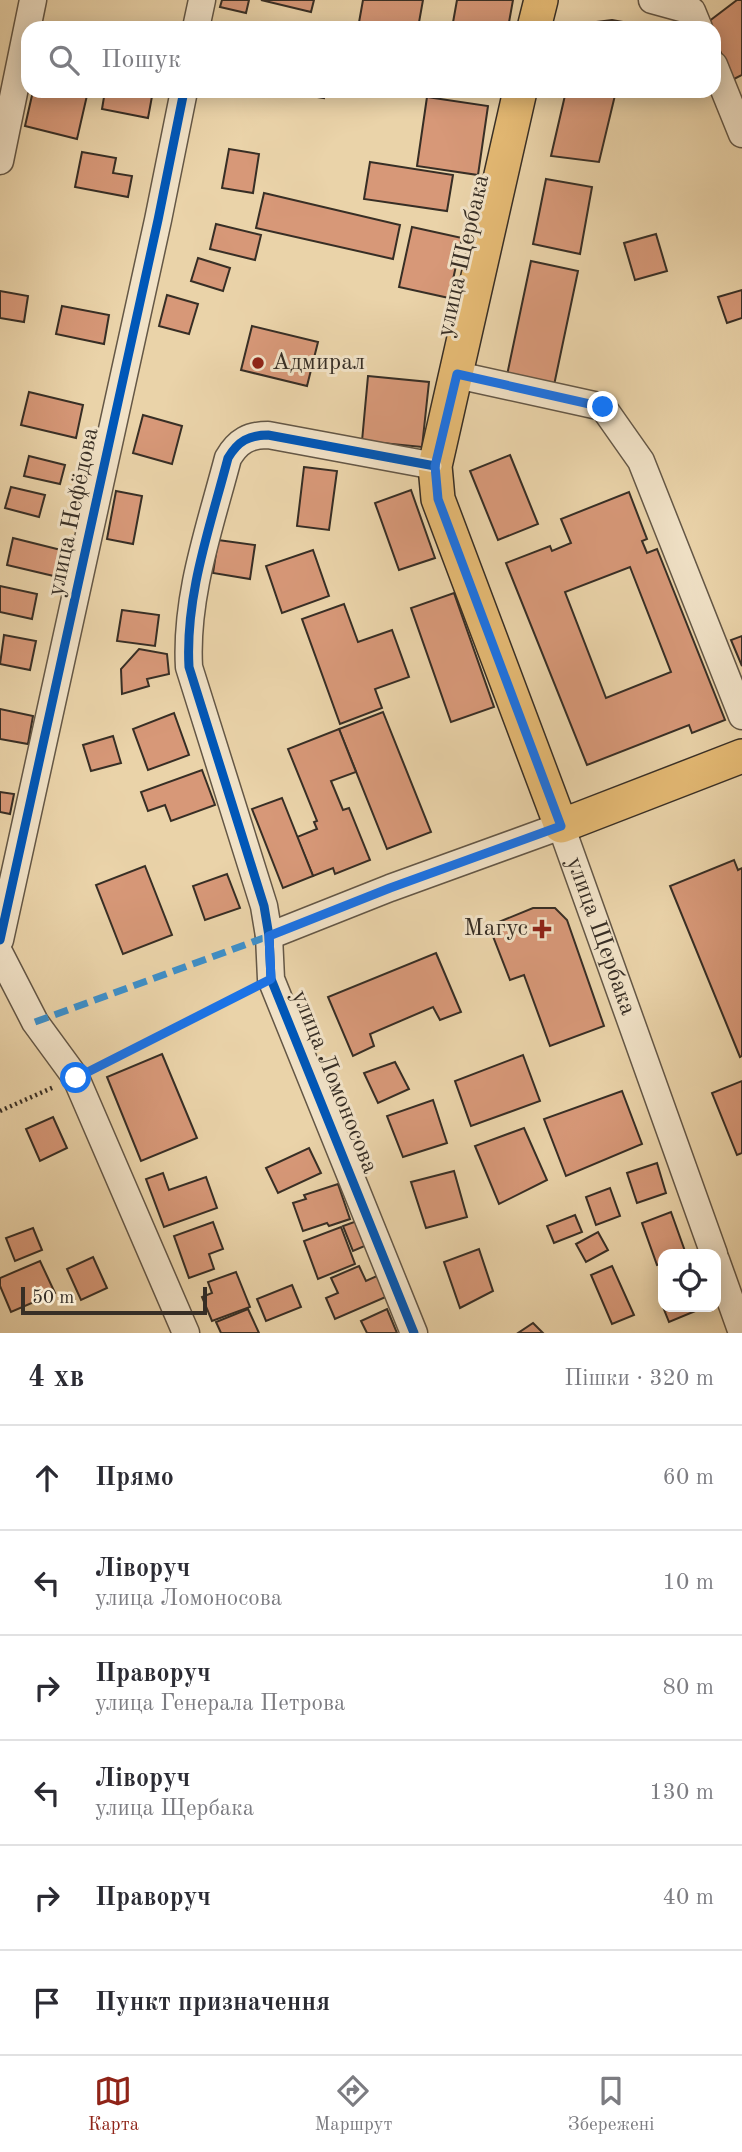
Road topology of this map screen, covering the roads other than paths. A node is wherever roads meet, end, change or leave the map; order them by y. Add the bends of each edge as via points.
1 (33, 0) edge
2 (202, 0) edge
3 (541, 0) edge
4 (652, 0) edge
5 (695, 20) edge
6 (29, 21) edge
7 (198, 21) edge
8 (536, 21) edge
9 (21, 59) edge
10 (721, 82) edge
11 (183, 98) edge
12 (518, 98) edge
13 (742, 134) edge
14 (0, 161) edge
15 (457, 374) junction
16 (435, 466) junction
17 (742, 716) edge
18 (742, 756) edge
19 (561, 826) junction
20 (269, 936) junction
21 (0, 940) edge
22 (0, 954) edge
23 (712, 1249) edge
24 (721, 1274) edge
25 (186, 1333) edge
26 (414, 1333) edge
27 (742, 1333) edge

1 - 6 street
2 - 7 street
3 - 8 main road
4 - 5 street
9 - 14 street
10 - 13 street
11 - 21 street, улица Нефёдова
12 - 15 main road, улица Щербака
15 - 16 main road, улица Щербака
15 - 17 street via 603,407 641,460
16 - 19 main road, улица Щербака via 438,499
16 - 20 street, улица Ломоносова via 268,435 244,439 228,458 192,596 189,667 264,906
18 - 19 main road
19 - 20 street
19 - 23 street, улица Щербака
20 - 26 street, улица Ломоносова via 271,979
22 - 25 street via 35,1022 76,1078
24 - 27 street

